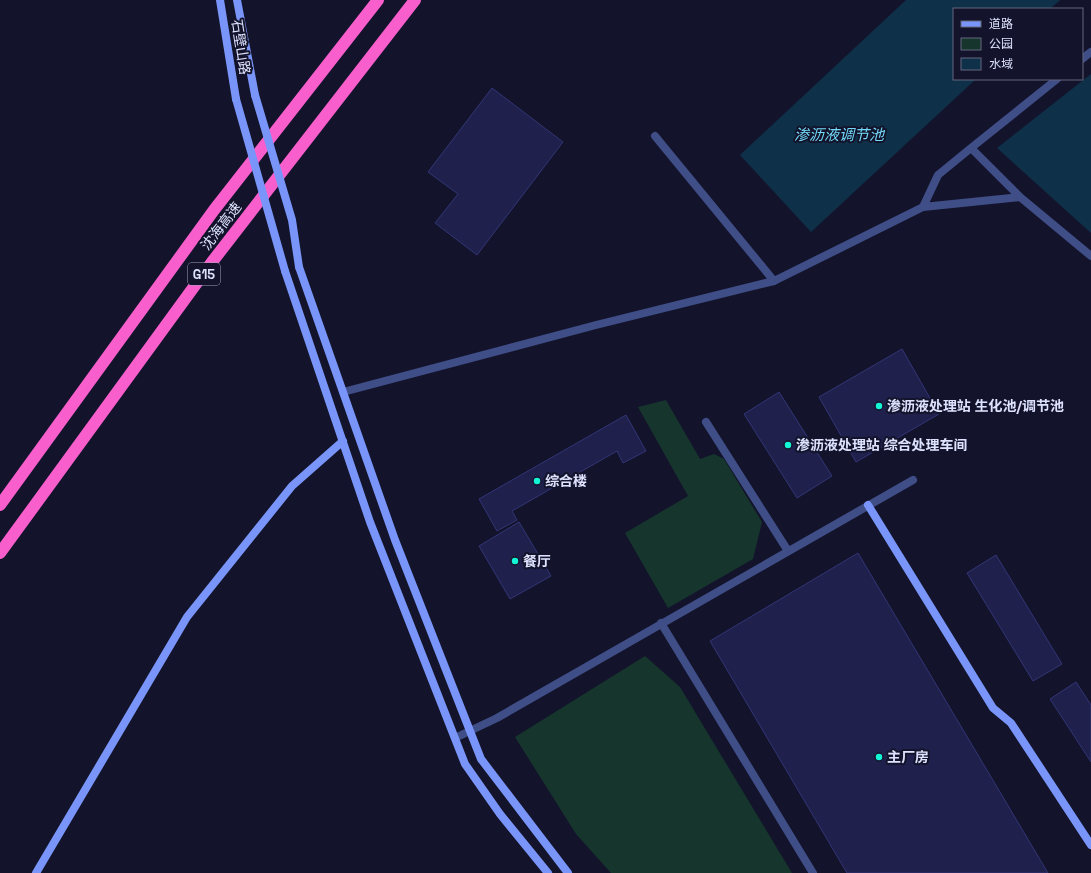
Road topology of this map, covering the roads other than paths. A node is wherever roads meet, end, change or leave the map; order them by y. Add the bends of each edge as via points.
1 (220, 0) edge
2 (237, 0) edge
3 (378, 0) edge
4 (415, 0) edge
5 (1091, 52) edge
6 (1083, 58) edge
7 (1056, 80) edge
8 (655, 136) dead end
9 (971, 148) junction
10 (1020, 197) junction
11 (923, 207) junction
12 (1091, 256) edge
13 (774, 281) junction
14 (343, 392) junction
15 (706, 422) dead end
16 (343, 441) junction
17 (912, 480) dead end
18 (0, 505) edge
19 (868, 505) junction
20 (788, 551) junction
21 (0, 553) edge
22 (662, 623) junction
23 (471, 732) junction
24 (455, 738) junction
25 (1091, 845) edge
26 (36, 873) edge
27 (548, 873) edge
28 (568, 873) edge
29 (813, 873) edge

1 - 16 main road, 石壁山路, bridge via 236,99 285,272
2 - 14 main road, bridge via 255,95 292,220 299,267
3 - 18 highway, 沈海高速 / G15 via 214,210
4 - 21 highway, 沈海高速 / G15 via 212,262
5 - 6 street
7 - 9 street
8 - 13 street
9 - 10 street
9 - 11 street via 938,175
10 - 11 street
10 - 12 street
11 - 13 street
13 - 14 street
14 - 23 main road via 395,540
15 - 20 street
16 - 24 main road, 石壁山路 via 370,522
16 - 26 main road via 292,486 188,617
17 - 19 street
19 - 20 street
19 - 25 main road via 993,708 1011,723
20 - 22 street
22 - 23 street
22 - 29 street
23 - 24 street
23 - 28 main road via 481,759
24 - 27 main road, 石壁山路 via 465,764 500,814

